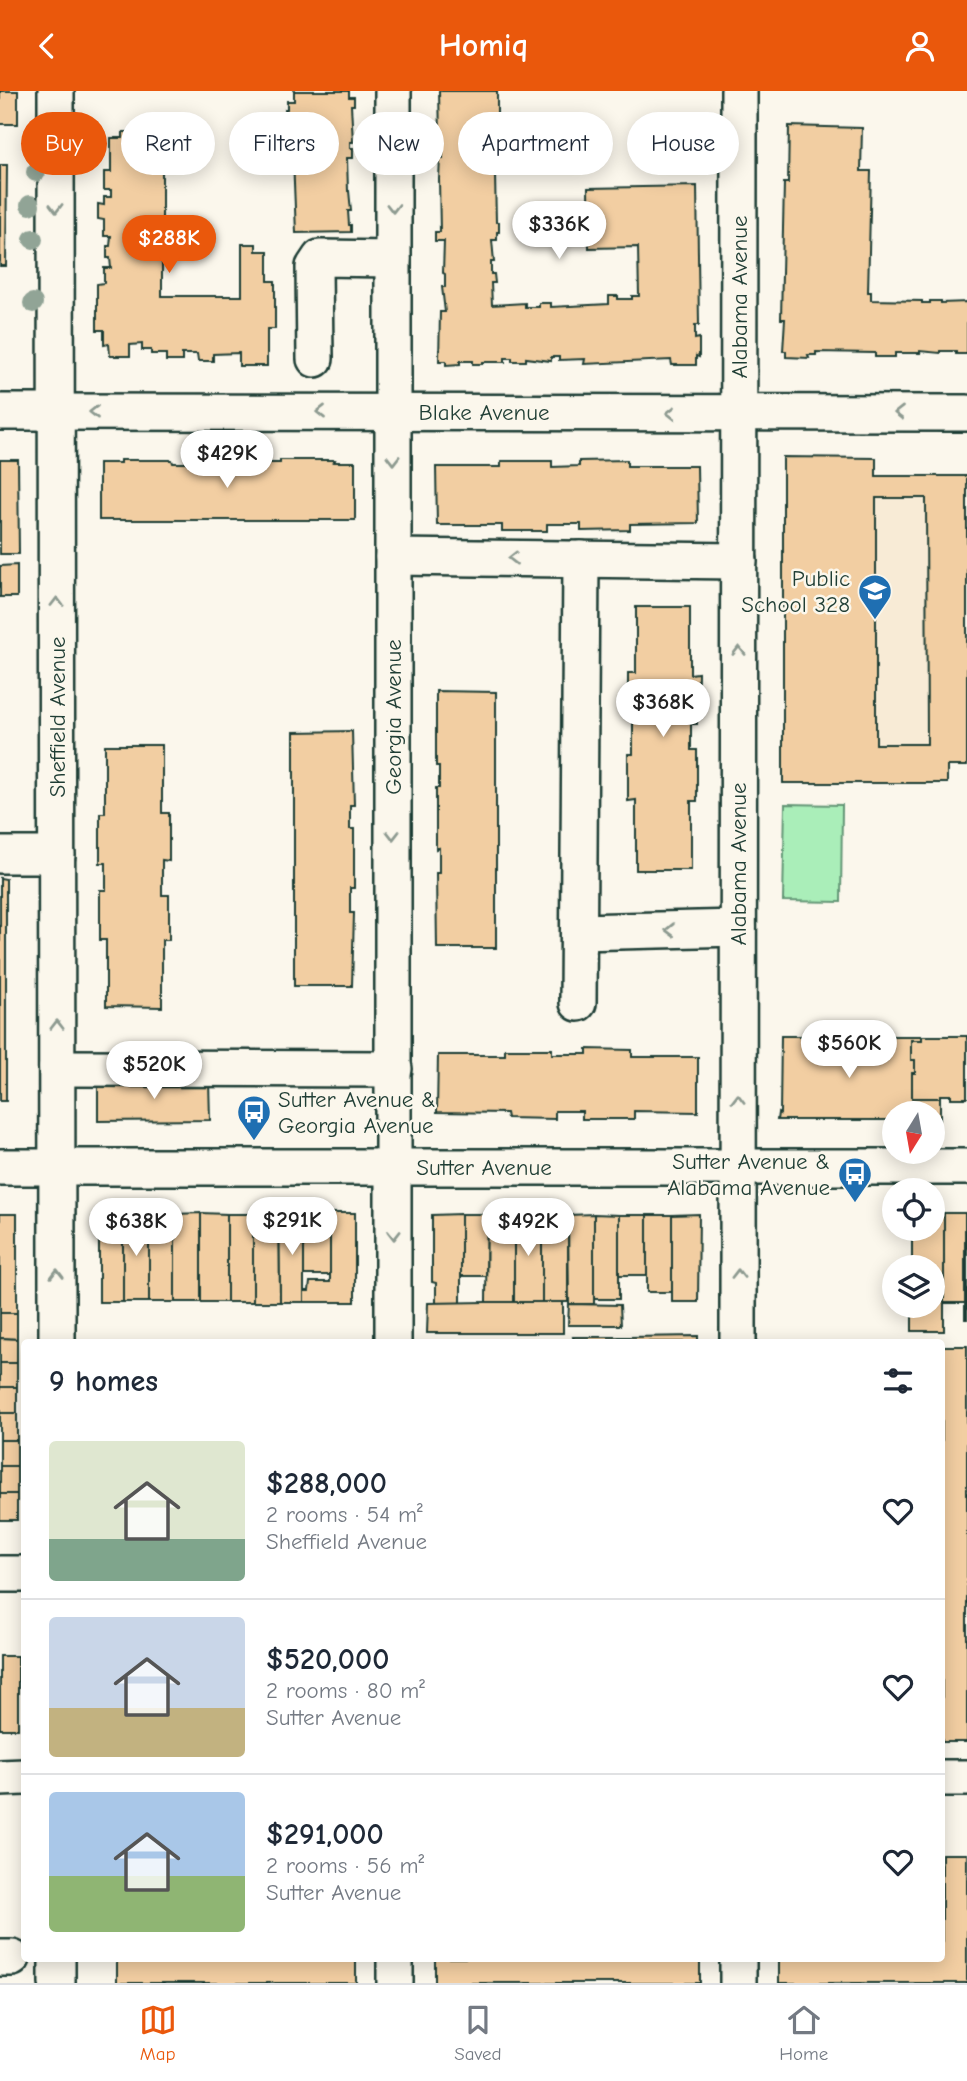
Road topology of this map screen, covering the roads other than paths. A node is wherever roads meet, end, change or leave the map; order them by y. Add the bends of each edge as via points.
1 (56, 91) edge
2 (393, 91) edge
3 (739, 91) edge
4 (393, 259) junction
5 (315, 359) dead end
6 (0, 412) edge
7 (57, 412) junction
8 (393, 412) junction
9 (740, 413) junction
10 (967, 413) edge
11 (393, 557) junction
12 (581, 559) junction
13 (739, 561) junction
14 (0, 855) edge
15 (57, 855) junction
16 (738, 928) junction
17 (579, 932) junction
18 (578, 1003) dead end
19 (57, 1067) junction
20 (394, 1069) junction
21 (0, 1167) edge
22 (57, 1167) junction
23 (394, 1167) junction
24 (737, 1167) junction
25 (967, 1167) edge
26 (57, 1339) edge
27 (393, 1339) edge
28 (738, 1339) edge
29 (0, 1574) edge
30 (21, 1574) edge
31 (21, 1777) edge
32 (0, 1778) edge
33 (945, 1778) edge
34 (967, 1779) edge
35 (57, 1962) edge
36 (395, 1962) edge
37 (738, 1962) edge
38 (57, 1983) edge
39 (395, 1983) edge
40 (738, 1983) edge

1 -> 7 street, Sheffield Avenue
2 -> 4 street, Georgia Avenue
3 - 9 street, Alabama Avenue
4 - 5 street via 320,258 316,262
4 - 8 street, Georgia Avenue
6 - 7 street, Blake Avenue
8 -> 7 street, Blake Avenue
15 -> 7 street, Sheffield Avenue
9 -> 8 street, Blake Avenue
8 -> 11 street, Georgia Avenue
10 -> 9 street, Blake Avenue
9 - 13 street, Alabama Avenue
12 -> 11 street
11 -> 20 street, Georgia Avenue
12 - 13 street
12 - 17 street
16 -> 13 street, Alabama Avenue
14 - 15 street
19 -> 15 street, Sheffield Avenue
16 -> 17 street
24 -> 16 street, Alabama Avenue
17 - 18 street
19 - 20 street
19 - 22 street, Sheffield Avenue
20 - 23 street, Georgia Avenue
21 - 22 street, Sutter Avenue
22 - 23 street, Sutter Avenue
26 -> 22 street, Sheffield Avenue
23 - 24 street, Sutter Avenue
23 -> 27 street, Georgia Avenue
24 - 25 street, Sutter Avenue
28 -> 24 street, Alabama Avenue
29 - 30 street
31 - 32 street
33 - 34 street
35 - 38 street
36 - 39 street
37 - 40 street

